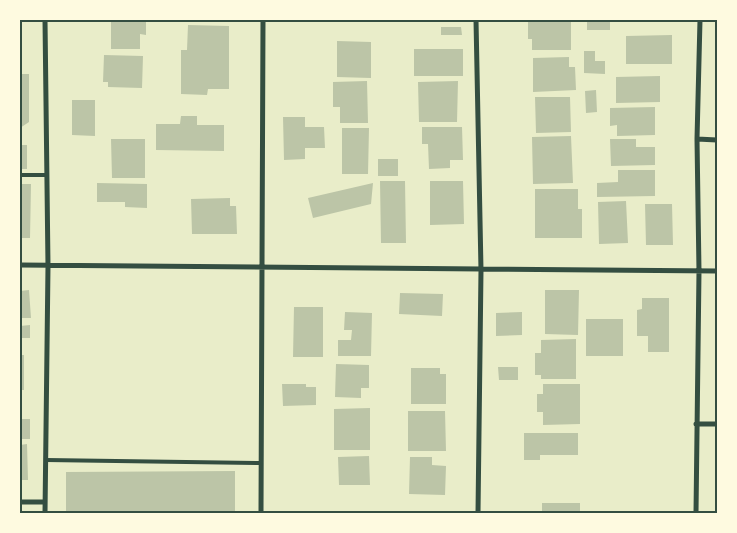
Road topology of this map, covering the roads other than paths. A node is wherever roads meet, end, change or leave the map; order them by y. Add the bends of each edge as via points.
1 (45, 20) edge
2 (263, 20) edge
3 (476, 20) edge
4 (700, 20) edge
5 (697, 140) junction
6 (717, 140) edge
7 (20, 175) edge
8 (47, 175) junction
9 (20, 266) edge
10 (48, 266) junction
11 (262, 268) junction
12 (481, 270) junction
13 (699, 271) junction
14 (717, 271) edge
15 (696, 424) junction
16 (717, 424) edge
17 (46, 460) junction
18 (261, 463) junction
19 (20, 502) edge
20 (45, 502) junction
21 (45, 513) edge
22 (261, 513) edge
23 (478, 513) edge
24 (696, 513) edge

1 - 8 street
2 - 11 street
3 - 12 street
4 - 5 street
5 - 6 street
5 - 13 street
7 - 8 lane
8 - 10 street
9 - 10 street
10 - 11 street
10 - 17 street
11 - 12 street
11 - 18 street
12 - 13 street
12 - 23 street
13 - 14 street
13 - 15 street
15 - 16 street
15 - 24 street
17 - 18 lane
17 - 20 street
18 - 22 street
19 - 20 street
20 - 21 street

